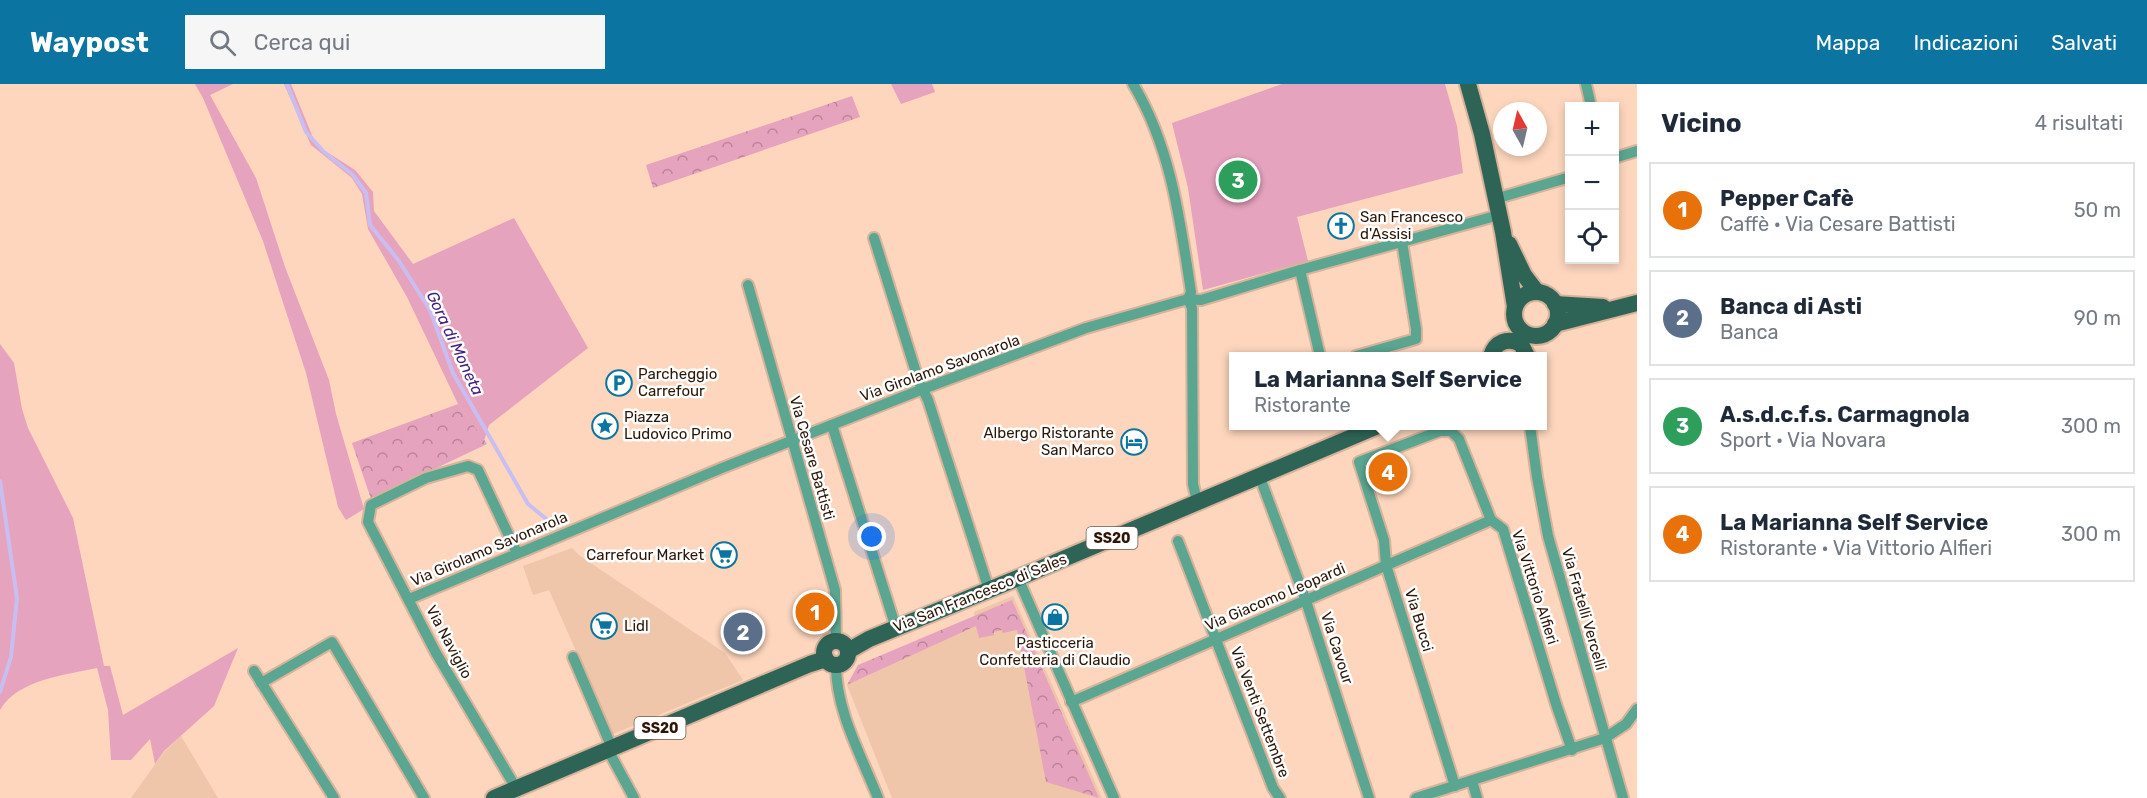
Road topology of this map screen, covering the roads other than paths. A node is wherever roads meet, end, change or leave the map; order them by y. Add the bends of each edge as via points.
1 (1133, 84) edge
2 (1468, 84) edge
3 (1586, 84) edge
4 (1591, 102) edge
5 (1637, 152) edge
6 (1619, 157) edge
7 (1565, 179) edge
8 (1497, 207) junction
9 (1503, 232) junction
10 (874, 238) dead end
11 (1402, 242) junction
12 (1300, 270) junction
13 (748, 285) dead end
14 (1538, 292) junction
15 (1188, 300) junction
16 (1637, 303) edge
17 (1555, 304) junction
18 (1616, 308) junction
19 (1515, 314) junction
20 (1555, 324) junction
21 (1538, 336) junction
22 (1503, 341) junction
23 (1319, 352) edge
24 (1373, 352) edge
25 (1492, 352) edge
26 (1525, 352) edge
27 (1529, 352) edge
28 (923, 389) junction
29 (832, 424) junction
30 (1368, 430) edge
31 (1531, 430) edge
32 (792, 441) junction
33 (1359, 462) joint
34 (1259, 475) junction
35 (1197, 501) junction
36 (1491, 520) junction
37 (1178, 541) dead end
38 (517, 553) junction
39 (1386, 565) junction
40 (1018, 578) junction
41 (989, 591) junction
42 (409, 598) junction
43 (1306, 601) junction
44 (896, 628) junction
45 (1215, 639) junction
46 (842, 646) junction
47 (573, 657) dead end
48 (831, 662) junction
49 (254, 671) dead end
50 (261, 683) junction
51 (1071, 702) junction
52 (1637, 709) edge
53 (1605, 738) junction
54 (610, 749) junction
55 (1572, 750) junction
56 (1472, 781) junction
57 (1455, 786) junction
58 (516, 788) junction
59 (1277, 796) edge
60 (874, 797) edge
61 (334, 798) edge
62 (424, 798) edge
63 (494, 798) edge
64 (634, 798) edge
65 (1114, 798) edge
66 (1369, 798) edge
67 (1416, 798) edge
68 (1477, 798) edge
69 (1623, 798) edge

1 - 15 street via 1151,116 1178,204 1191,292
2 - 8 main road
3 - 4 street
5 - 6 street
7 - 8 street, Via Girolamo Savonarola
8 - 9 main road
8 - 11 street, Via Girolamo Savonarola
9 - 14 main road via 1524,275
9 - 19 main road
10 - 28 street
11 - 12 street, Via Girolamo Savonarola
11 - 24 street via 1416,339
12 - 15 street, Via Girolamo Savonarola via 1201,300
12 - 23 street
13 - 32 street, Via Cesare Battisti
14 - 17 main road
14 - 19 main road via 1524,296
15 - 28 street, Via Girolamo Savonarola via 1086,328
15 - 35 street via 1192,308 1193,484
16 - 18 main road
17 - 18 main road
17 - 20 main road
18 - 20 main road
19 - 21 main road via 1524,333
19 - 22 main road
20 - 21 main road
21 - 27 main road
22 - 25 main road
22 - 26 main road via 1521,344
28 - 29 street, Via Girolamo Savonarola
28 - 41 street
29 - 32 street, Via Girolamo Savonarola
29 - 44 street
30 - 34 main road, Via San Francesco di Sales / SS20
31 - 53 street, Via Fratelli Vercelli via 1548,537
32 - 38 street, Via Girolamo Savonarola
32 - 46 street, Via Cesare Battisti via 835,590
33 - 36 street, Via Vittorio Alfieri via 1440,431 1451,431 1459,439
33 - 39 street, Via Bucci via 1384,540
34 - 35 main road, Via San Francesco di Sales / SS20
34 - 43 street, Via Cavour
35 - 40 main road, Via San Francesco di Sales / SS20
36 - 39 street, Via Giacomo Leopardi
36 - 55 street, Via Vittorio Alfieri via 1503,529
37 - 45 street, Via Venti Settembre
38 - 42 street, Via Girolamo Savonarola
38 - 42 street, Via Naviglio via 478,470 468,466 426,478 371,505 368,522
39 - 43 street, Via Giacomo Leopardi
39 - 57 street, Via Bucci
40 - 41 main road, Via San Francesco di Sales / SS20
40 - 51 street
41 - 44 main road, Via San Francesco di Sales / SS20
42 - 58 street, Via Naviglio via 436,653
43 - 45 street, Via Giacomo Leopardi
43 - 66 street, Via Cavour
44 - 46 main road, Via San Francesco di Sales / SS20
45 - 51 street, Via Giacomo Leopardi
45 - 59 street, Via Venti Settembre
46 - 48 main road via 846,659
47 - 54 street
48 - 54 main road, SS20 via 810,664
48 - 60 street via 840,704
49 - 50 street
50 - 61 street
50 - 62 street via 332,642
51 - 65 street
52 - 53 street via 1626,724
53 - 55 street
53 - 69 street, Via Fratelli Vercelli
54 - 58 main road, SS20
54 - 64 street
55 - 56 street
56 - 57 street
56 - 68 street
57 - 67 street
58 - 63 main road, SS20

